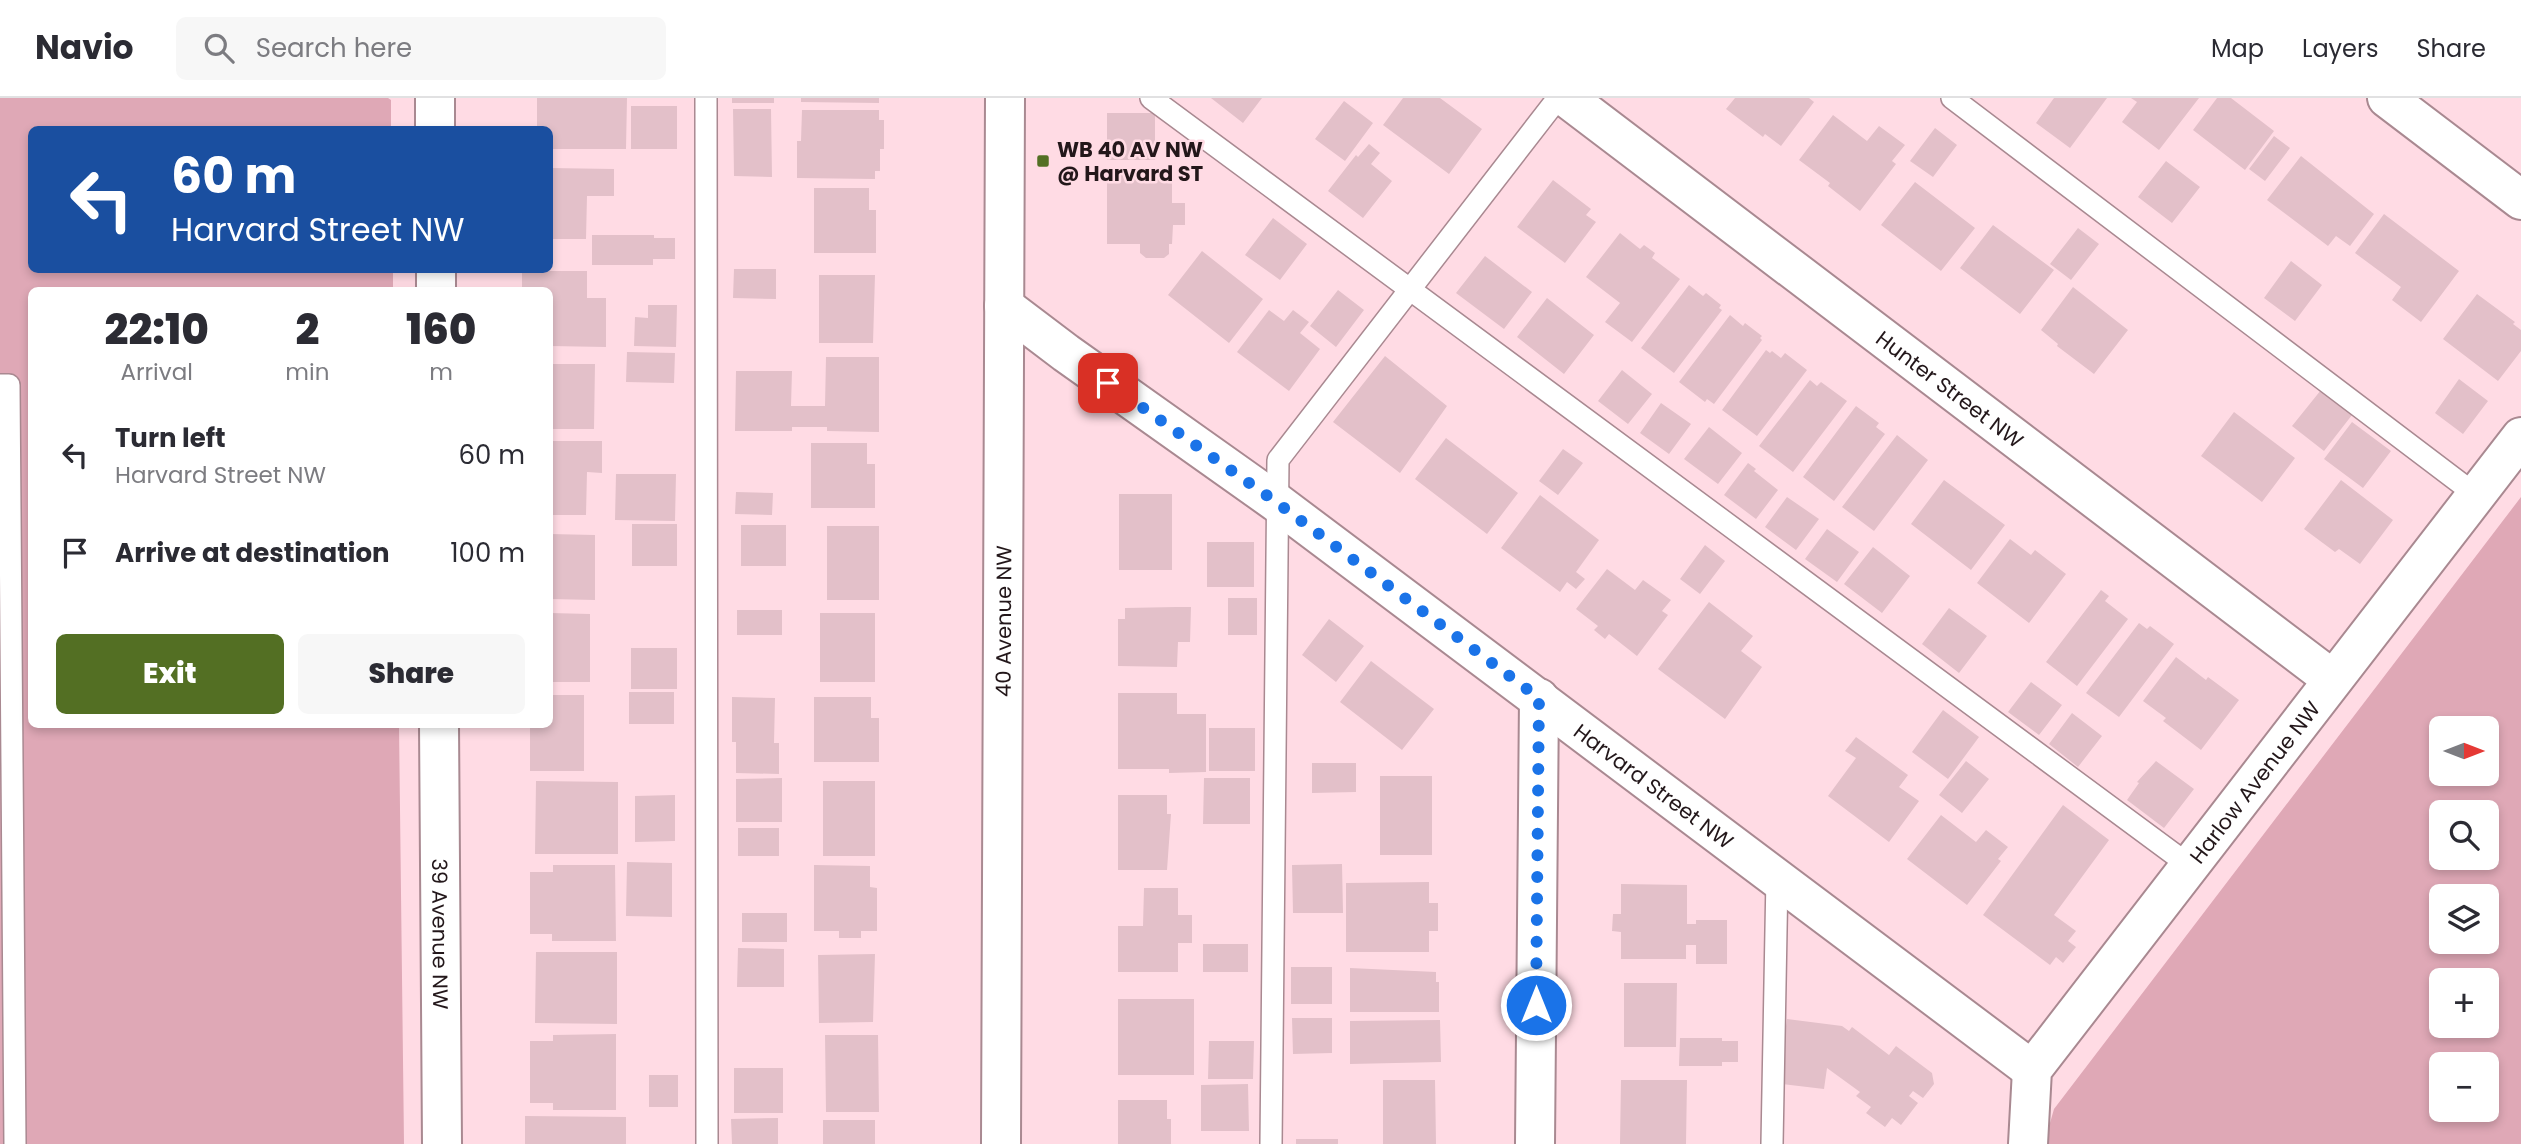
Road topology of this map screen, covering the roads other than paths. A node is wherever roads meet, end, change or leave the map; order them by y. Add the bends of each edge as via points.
1 (435, 98) edge
2 (706, 98) edge
3 (1005, 98) edge
4 (1151, 98) edge
5 (1558, 98) edge
6 (1567, 98) edge
7 (1952, 98) edge
8 (2387, 98) edge
9 (435, 126) edge
10 (2521, 200) edge
11 (1410, 289) junction
12 (1004, 306) junction
13 (0, 385) edge
14 (2521, 436) edge
15 (2476, 495) junction
16 (1276, 502) junction
17 (2332, 679) junction
18 (1539, 698) junction
19 (439, 728) edge
20 (2190, 866) junction
21 (1777, 877) junction
22 (2032, 1070) junction
23 (15, 1144) edge
24 (442, 1144) edge
25 (707, 1144) edge
26 (1001, 1144) edge
27 (1271, 1144) edge
28 (1535, 1144) edge
29 (1772, 1144) edge
30 (2028, 1144) edge

1 - 9 street
2 - 25 lane
3 - 12 street, 40 Avenue NW
4 - 11 lane
5 - 11 lane
6 - 17 street, Hunter Street NW
7 - 15 lane
8 - 10 street
11 - 16 lane via 1278,460
11 - 20 lane
12 - 16 street, Harvard Street NW
12 - 26 street, 40 Avenue NW
13 - 23 lane via 9,385
14 - 15 street, Harlow Avenue NW
15 - 17 street, Harlow Avenue NW
16 - 18 street, Harvard Street NW
16 - 27 lane
17 - 20 street, Harlow Avenue NW
18 - 21 street, Harvard Street NW
18 - 28 street
19 - 24 street, 39 Avenue NW
20 - 22 street, Harlow Avenue NW
21 - 22 street, Harvard Street NW
21 - 29 lane
22 - 30 street

